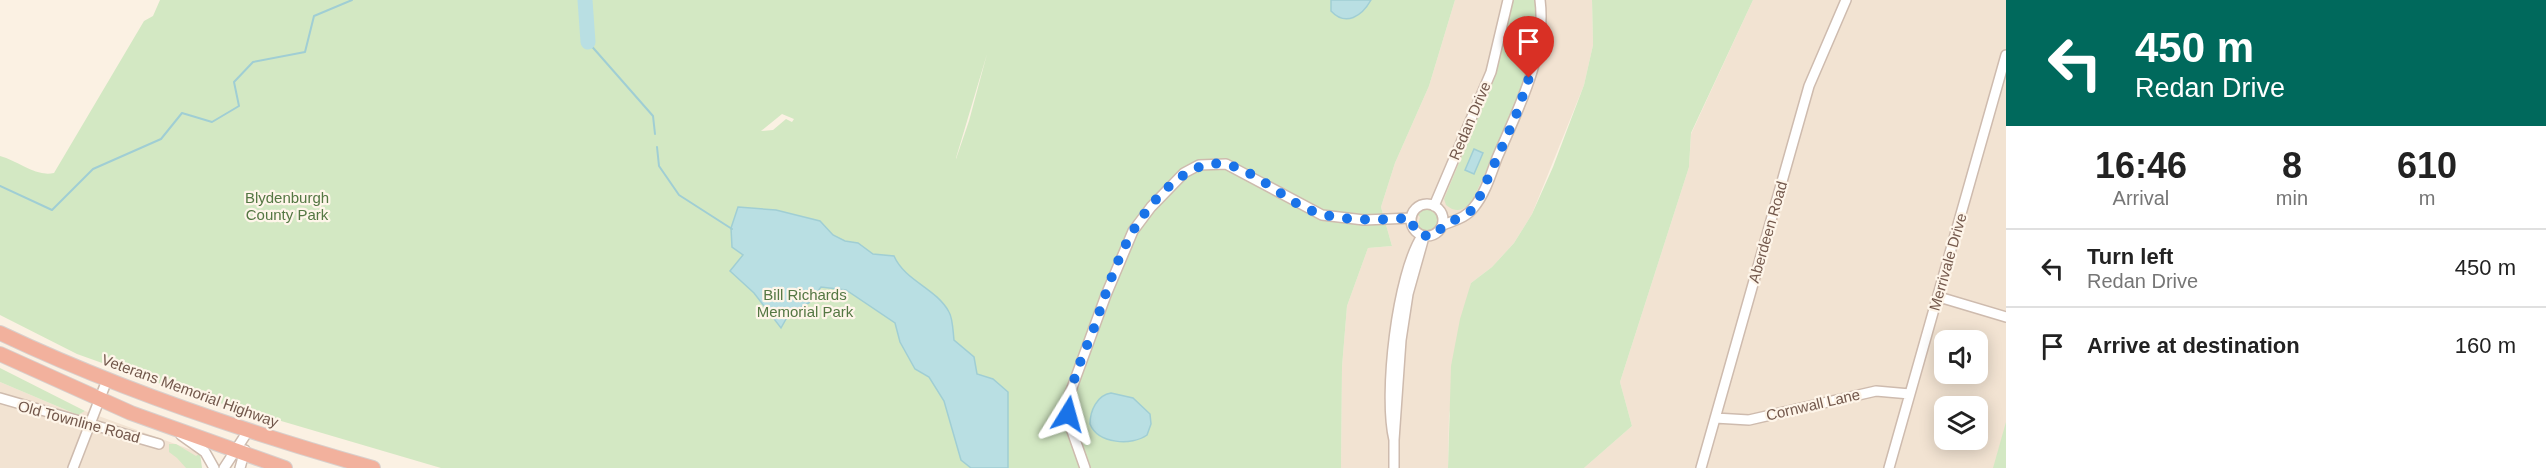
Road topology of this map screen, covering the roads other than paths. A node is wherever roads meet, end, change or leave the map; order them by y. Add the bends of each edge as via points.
1 (1508, 0) edge
2 (1540, 0) edge
3 (1846, 0) edge
4 (2006, 55) edge
5 (1434, 206) junction
6 (1411, 218) junction
7 (1443, 225) junction
8 (1423, 236) junction
9 (1939, 297) junction
10 (2006, 317) edge
11 (0, 333) edge
12 (0, 354) edge
13 (107, 380) junction
14 (1910, 394) junction
15 (0, 398) edge
16 (99, 400) junction
17 (1715, 418) junction
18 (90, 424) junction
19 (172, 429) junction
20 (248, 431) junction
21 (159, 444) dead end
22 (239, 458) edge
23 (74, 468) edge
24 (214, 468) edge
25 (224, 468) edge
26 (285, 468) edge
27 (373, 468) edge
28 (1084, 468) edge
29 (1395, 468) edge
30 (1701, 468) edge
31 (1889, 468) edge

1 - 5 street, Redan Drive via 1491,72
2 - 7 street via 1534,62 1491,173 1468,214
3 - 17 street, Aberdeen Road via 1809,86
4 - 9 street, Merrivale Drive
5 - 6 street via 1419,206
5 - 7 street via 1441,212
6 - 8 street via 1412,228
6 - 28 street via 1364,220 1322,215 1226,164 1199,165 1184,173 1133,231 1069,396 1068,414
7 - 8 street via 1438,233
8 - 29 street via 1412,256 1394,371 1391,414
9 - 10 street
9 - 14 street, Merrivale Drive
11 - 13 highway, Veterans Memorial Highway
12 - 16 highway
13 - 16 street
13 - 20 highway, Veterans Memorial Highway
14 - 17 street, Cornwall Lane via 1876,391 1749,420
14 - 31 street, Merrivale Drive
15 - 18 street, Old Townline Road
16 - 18 street
16 - 19 highway
17 - 30 street, Aberdeen Road
18 - 21 street, Old Townline Road
18 - 23 street
19 - 22 highway
19 - 24 street via 205,452
20 - 22 street
20 - 27 highway, Veterans Memorial Highway
22 - 25 street
22 - 26 highway

